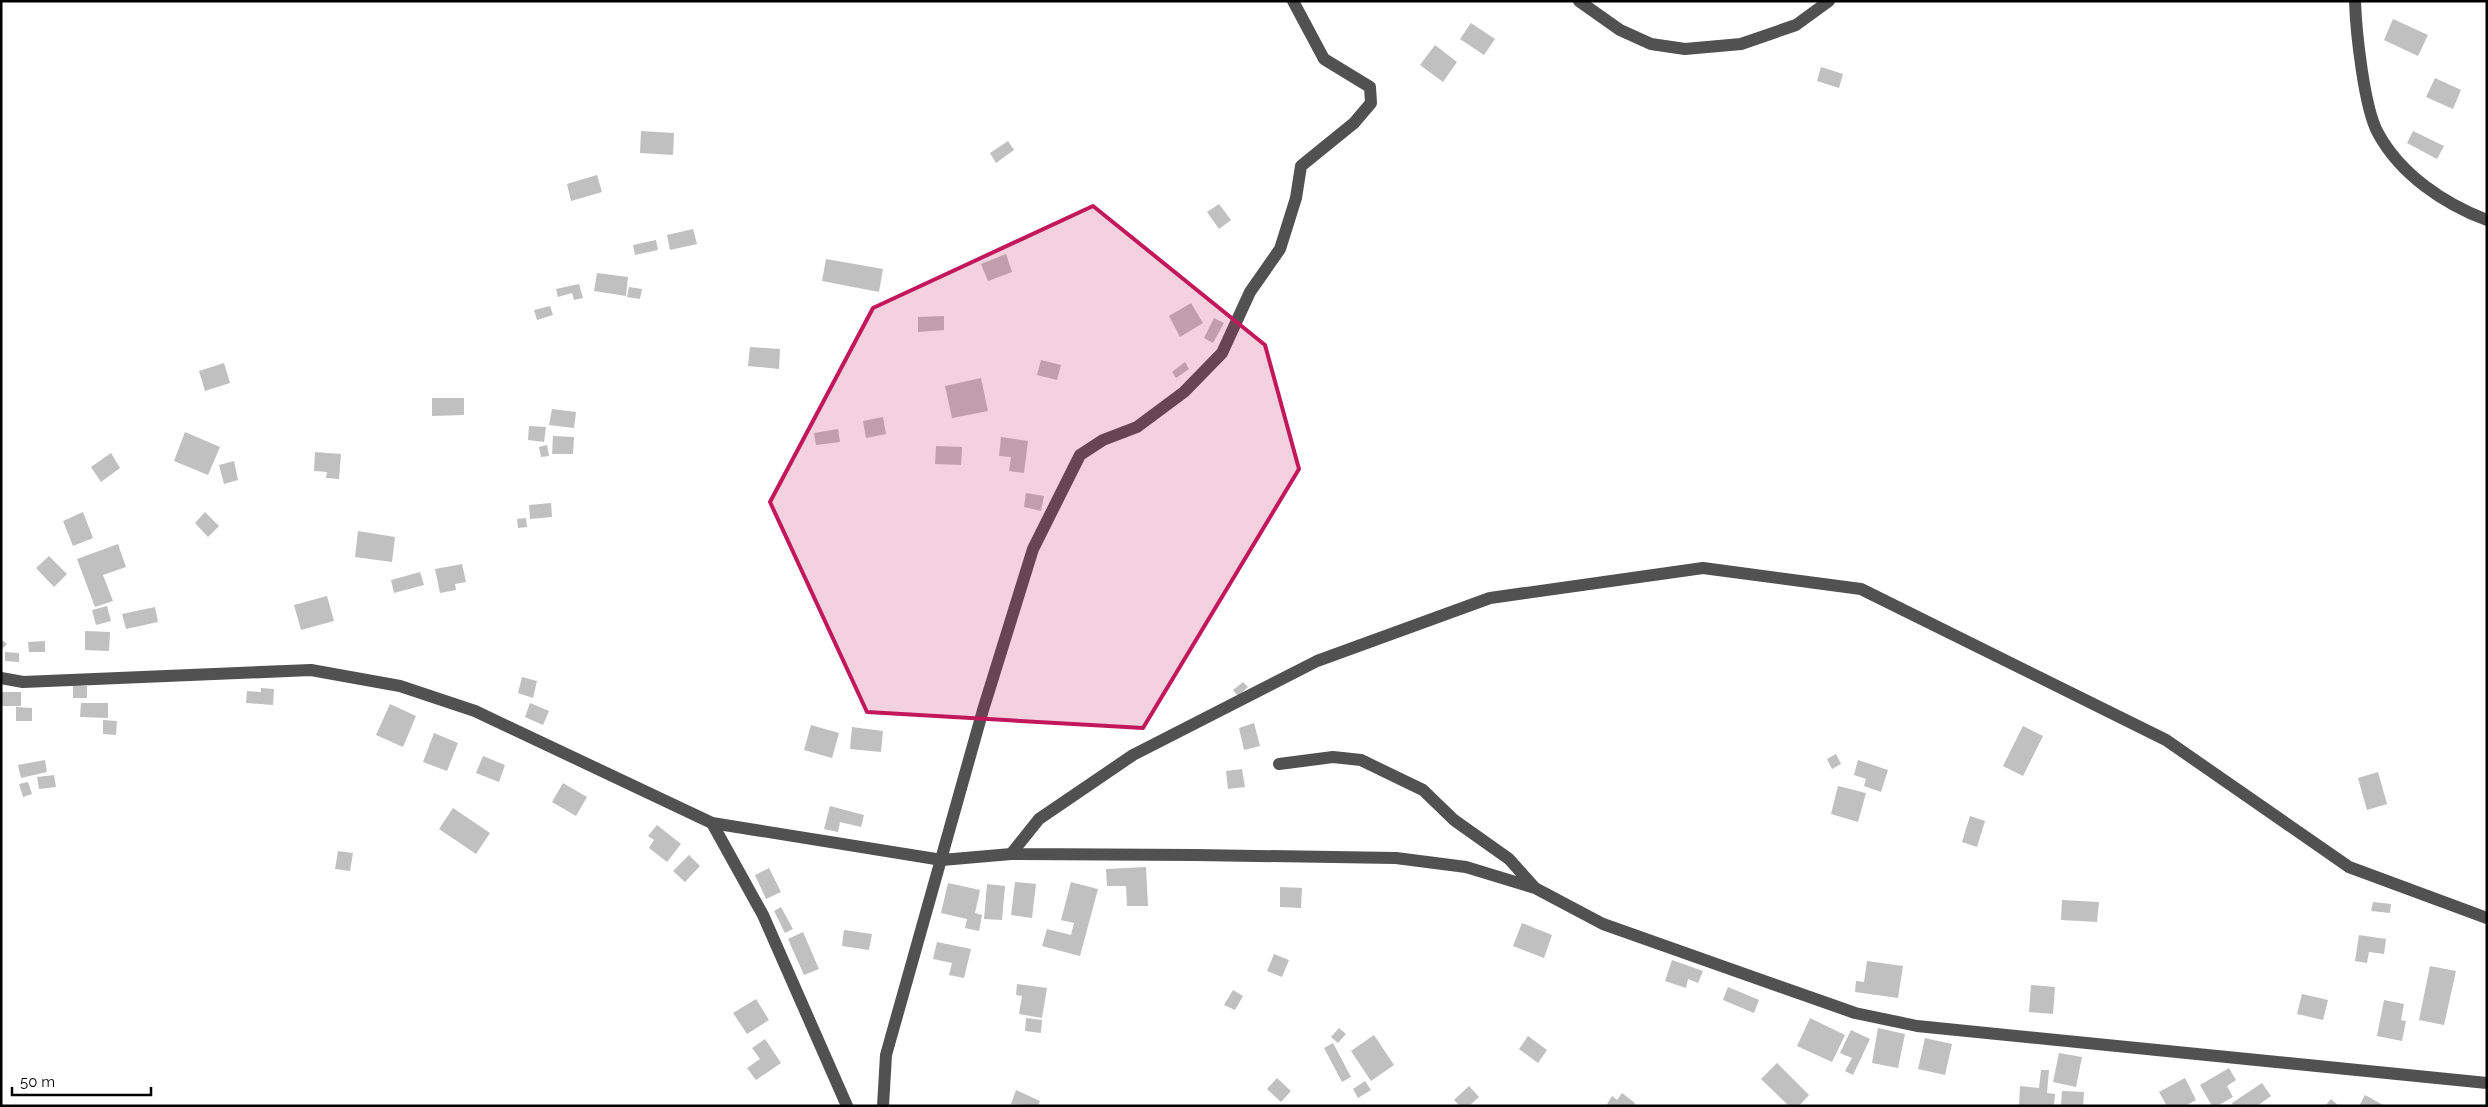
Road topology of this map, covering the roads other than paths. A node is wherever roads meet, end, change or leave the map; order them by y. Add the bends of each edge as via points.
1 (1293, 1) edge
2 (1579, 1) edge
3 (1829, 1) edge
4 (2355, 1) edge
5 (2487, 220) edge
6 (1, 678) edge
7 (1279, 764) dead end
8 (712, 823) junction
9 (1011, 854) junction
10 (942, 860) junction
11 (1535, 888) junction
12 (2487, 918) edge
13 (2487, 1083) edge
14 (847, 1106) edge
15 (883, 1106) edge

1 - 10 street via 1324,59 1370,87 1371,103 1354,123 1301,166 1296,198 1280,249 1250,292 1222,353 1184,392 1137,427 1103,440 1080,455 1033,549 983,710
2 - 3 street via 1620,30 1651,44 1685,49 1740,44 1796,25
4 - 5 street via 2366,95 2378,133 2410,176 2470,214
6 - 8 street via 23,682 311,670 400,686 475,712
7 - 11 street via 1333,757 1370,764 1423,790 1454,820 1509,859
8 - 10 street
8 - 14 street via 764,915
9 - 10 street
9 - 11 street via 1396,858 1466,867
9 - 12 street via 1039,819 1133,755 1317,661 1490,598 1703,568 1861,589 2166,740 2349,867
10 - 15 street via 886,1055
11 - 13 street via 1603,924 1855,1013 1917,1026

